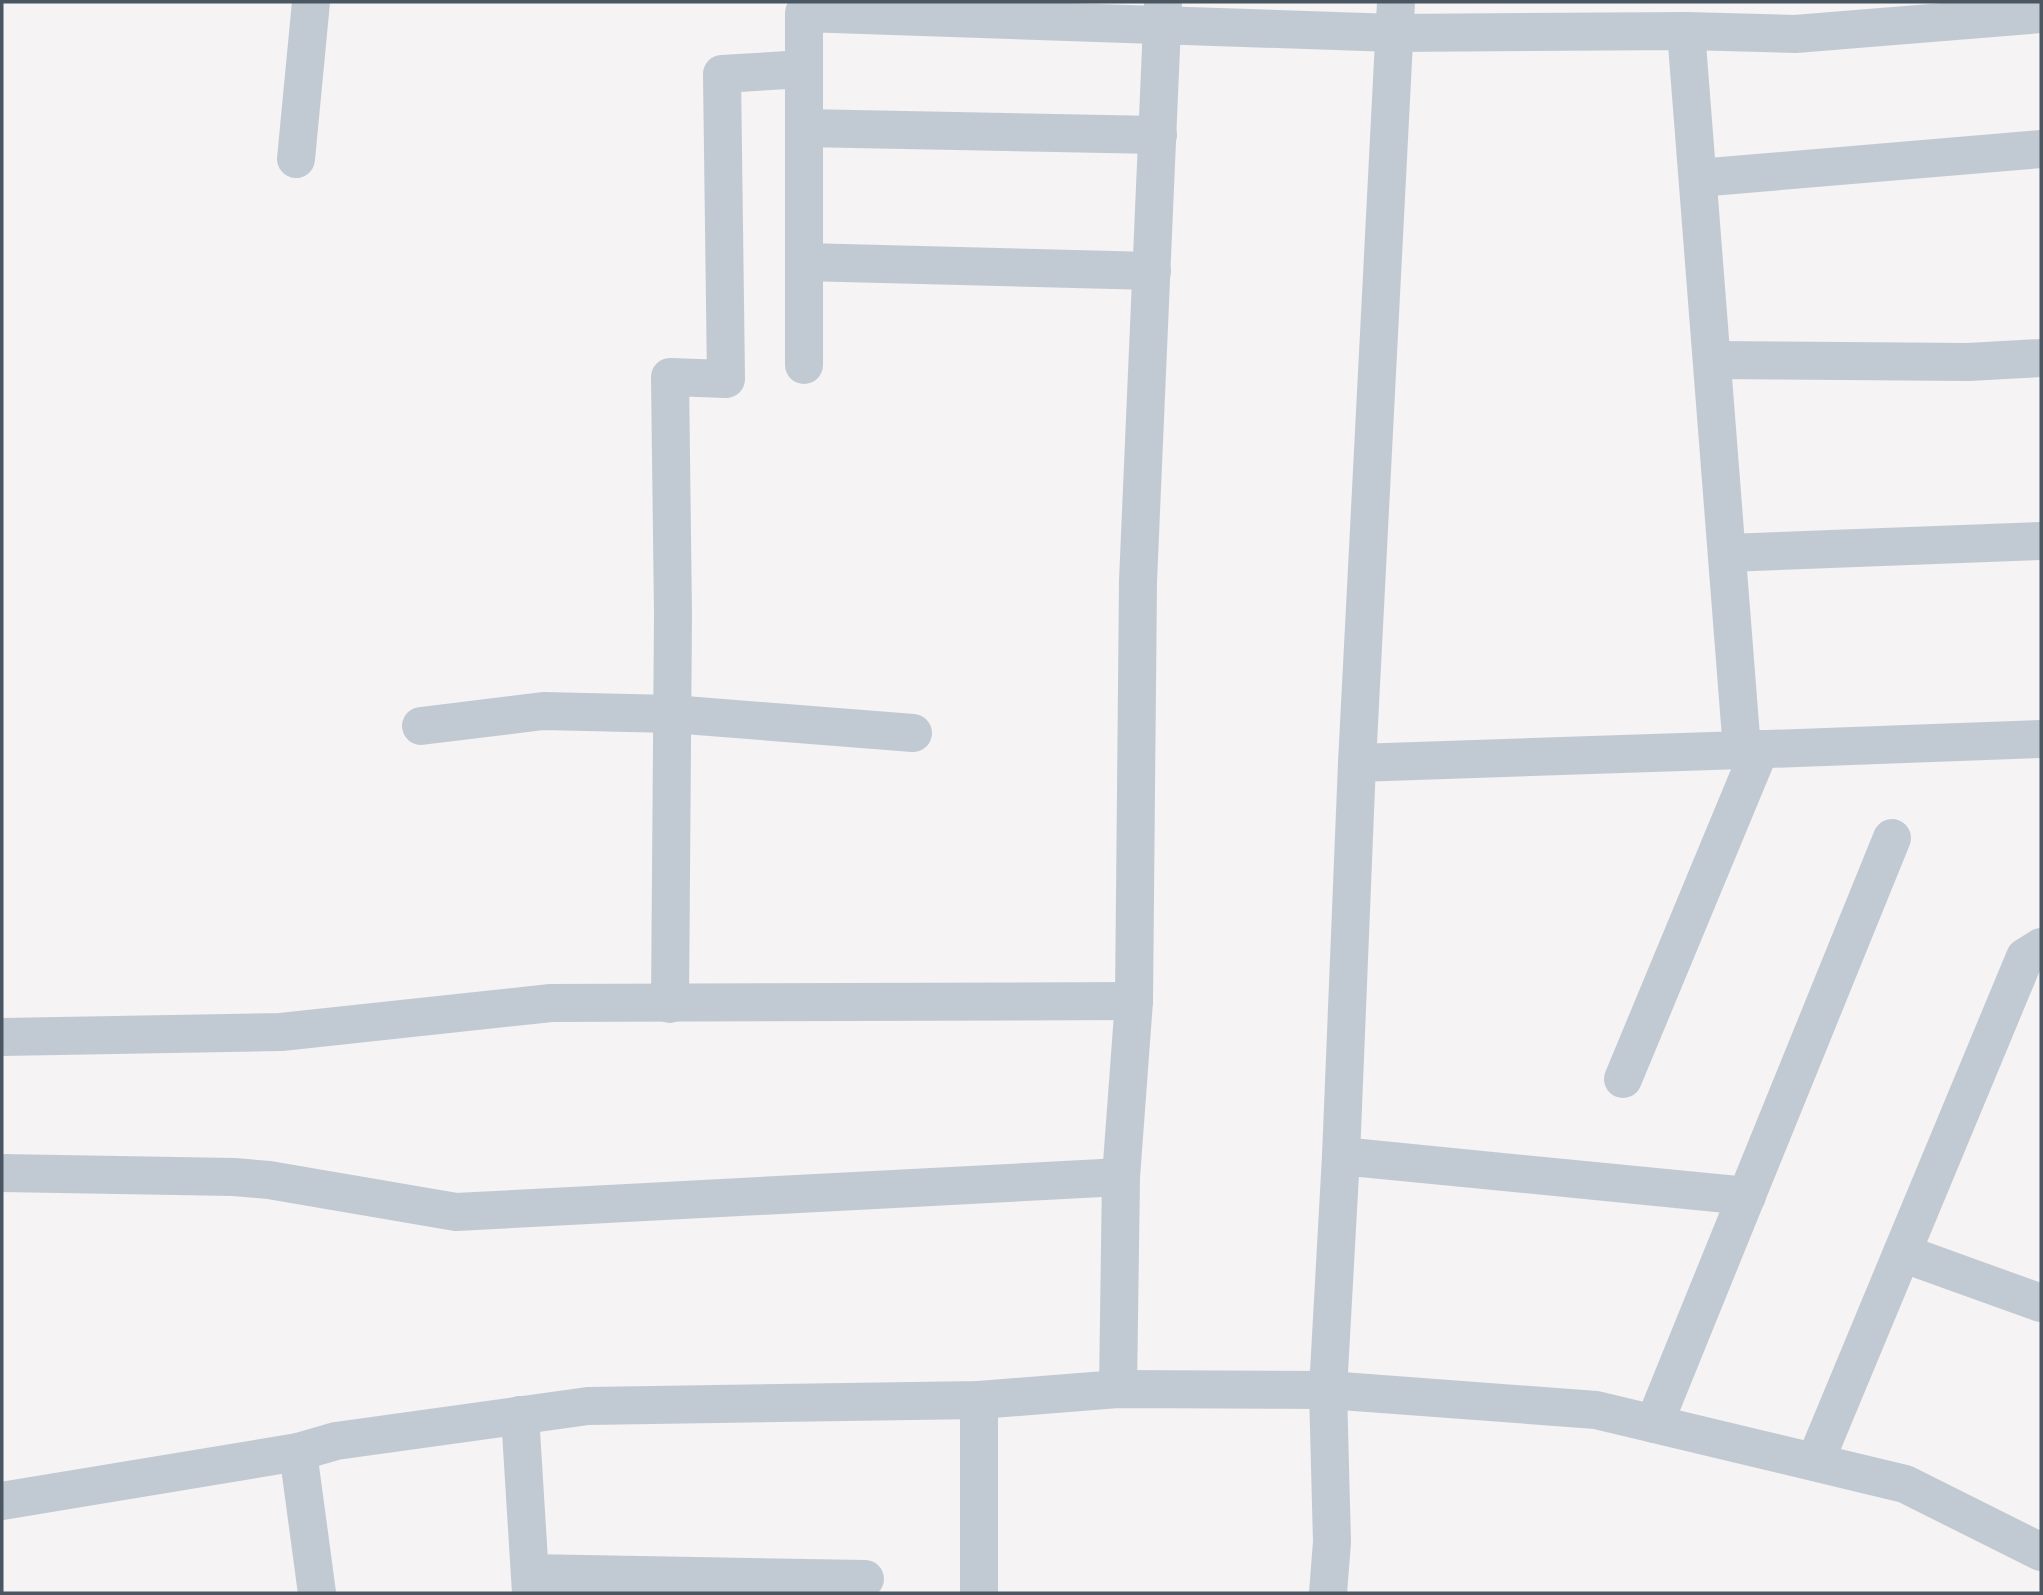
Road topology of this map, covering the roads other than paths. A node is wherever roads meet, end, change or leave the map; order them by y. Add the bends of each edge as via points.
1 (311, 2) edge
2 (1163, 13) edge
3 (2041, 14) edge
4 (1395, 17) edge
5 (1793, 18) edge
6 (1686, 31) junction
7 (804, 69) junction
8 (804, 128) junction
9 (1158, 135) junction
10 (2041, 149) edge
11 (296, 159) dead end
12 (1698, 178) junction
13 (804, 262) junction
14 (1152, 271) junction
15 (2041, 358) edge
16 (1712, 360) junction
17 (804, 365) dead end
18 (2041, 541) edge
19 (1727, 553) junction
20 (672, 714) junction
21 (421, 726) dead end
22 (913, 733) dead end
23 (2041, 739) edge
24 (1751, 750) junction
25 (1357, 763) junction
26 (1892, 838) dead end
27 (2041, 947) edge
28 (1134, 1001) junction
29 (670, 1004) junction
30 (2, 1037) edge
31 (1622, 1079) dead end
32 (1341, 1156) junction
33 (2, 1173) edge
34 (1121, 1177) junction
35 (1747, 1196) junction
36 (1902, 1253) junction
37 (2041, 1303) edge
38 (1118, 1389) junction
39 (1328, 1390) junction
40 (979, 1400) junction
41 (520, 1415) junction
42 (1654, 1424) junction
43 (298, 1452) junction
44 (1815, 1462) junction
45 (2, 1501) edge
46 (2041, 1552) edge
47 (865, 1579) dead end
48 (531, 1583) edge
49 (317, 1593) edge
50 (979, 1593) edge
51 (1328, 1593) edge

1 - 11 street
2 - 4 street
2 - 7 street via 804,13
2 - 9 street
3 - 5 street
4 - 6 street
4 - 25 street
5 - 6 street
6 - 12 street
7 - 8 street
7 - 20 street via 722,74 726,379 670,377
8 - 9 street
8 - 13 street
9 - 14 street
10 - 12 street
12 - 16 street
13 - 14 street
13 - 17 street
14 - 28 street via 1138,580
15 - 16 street via 1968,362
16 - 19 street
18 - 19 street
19 - 24 street
20 - 21 street via 543,711
20 - 22 street
20 - 29 street
23 - 24 street
24 - 25 street
24 - 31 street
25 - 32 street
26 - 35 street
27 - 36 street via 2025,957
28 - 29 street
28 - 34 street
29 - 30 street via 551,1003 281,1032
32 - 35 street
32 - 39 street
33 - 34 street via 234,1177 456,1212
34 - 38 street
35 - 42 street
36 - 37 street
36 - 44 street
38 - 39 street
38 - 40 street
39 - 42 street via 1596,1410
39 - 51 street via 1332,1542
40 - 41 street via 588,1406
40 - 50 street
41 - 43 street via 336,1441
41 - 48 street
42 - 44 street
43 - 45 street
43 - 49 street
44 - 46 street via 1905,1484
47 - 48 street

